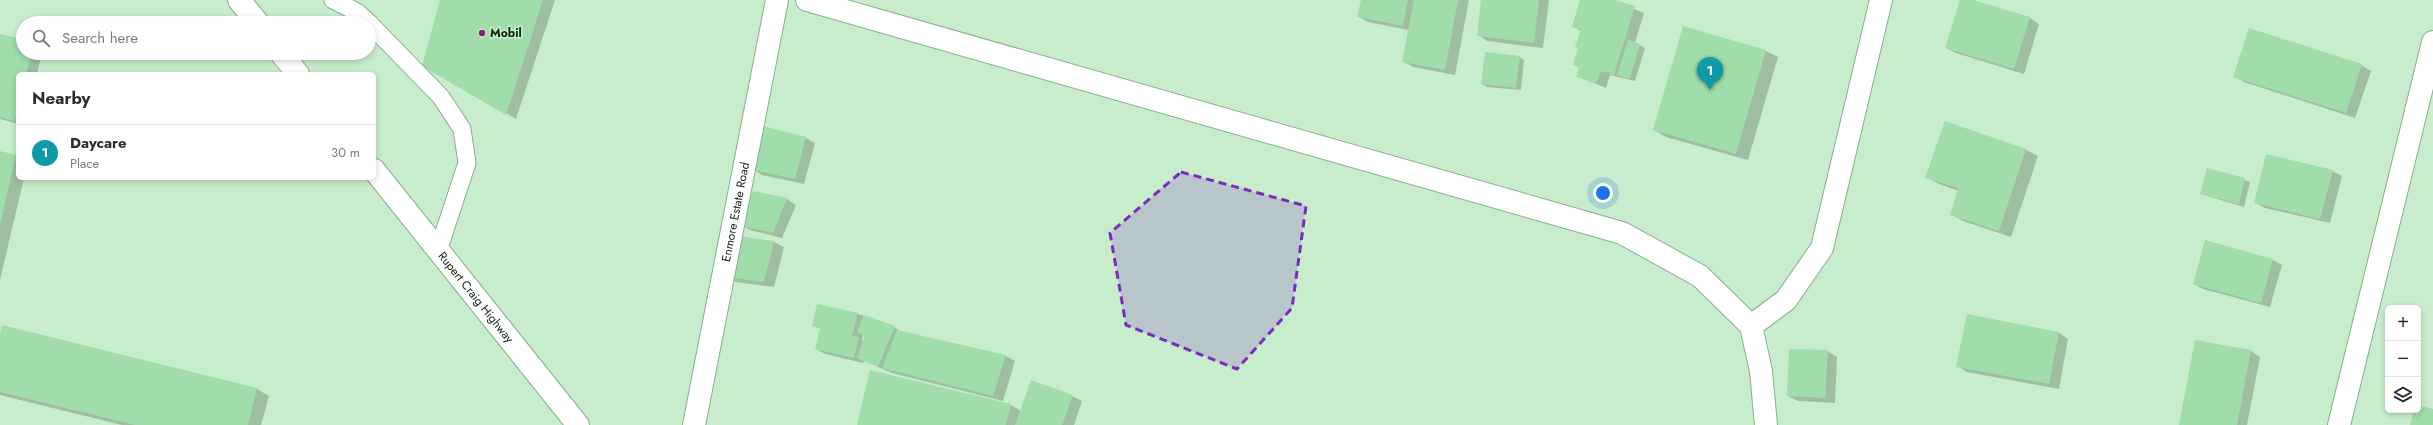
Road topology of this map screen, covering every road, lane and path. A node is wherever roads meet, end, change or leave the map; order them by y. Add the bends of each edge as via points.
1 (239, 0) edge
2 (333, 0) edge
3 (777, 0) edge
4 (807, 0) edge
5 (1881, 0) edge
6 (252, 16) edge
7 (361, 16) edge
8 (376, 30) edge
9 (2433, 42) edge
10 (287, 60) edge
11 (296, 72) edge
12 (376, 173) edge
13 (438, 251) junction
14 (1751, 326) junction
15 (578, 425) edge
16 (694, 425) edge
17 (1766, 425) edge
18 (2339, 425) edge

1 - 6 street
2 - 7 lane
3 - 16 street, Enmore Estate Road
4 - 14 street via 1622,234 1700,276
5 - 14 street via 1822,248 1786,300
8 - 13 lane via 441,97 462,129 467,163
9 - 18 street
10 - 11 street
12 - 13 street, Rupert Craig Highway
13 - 15 street, Rupert Craig Highway
14 - 17 street via 1761,372

